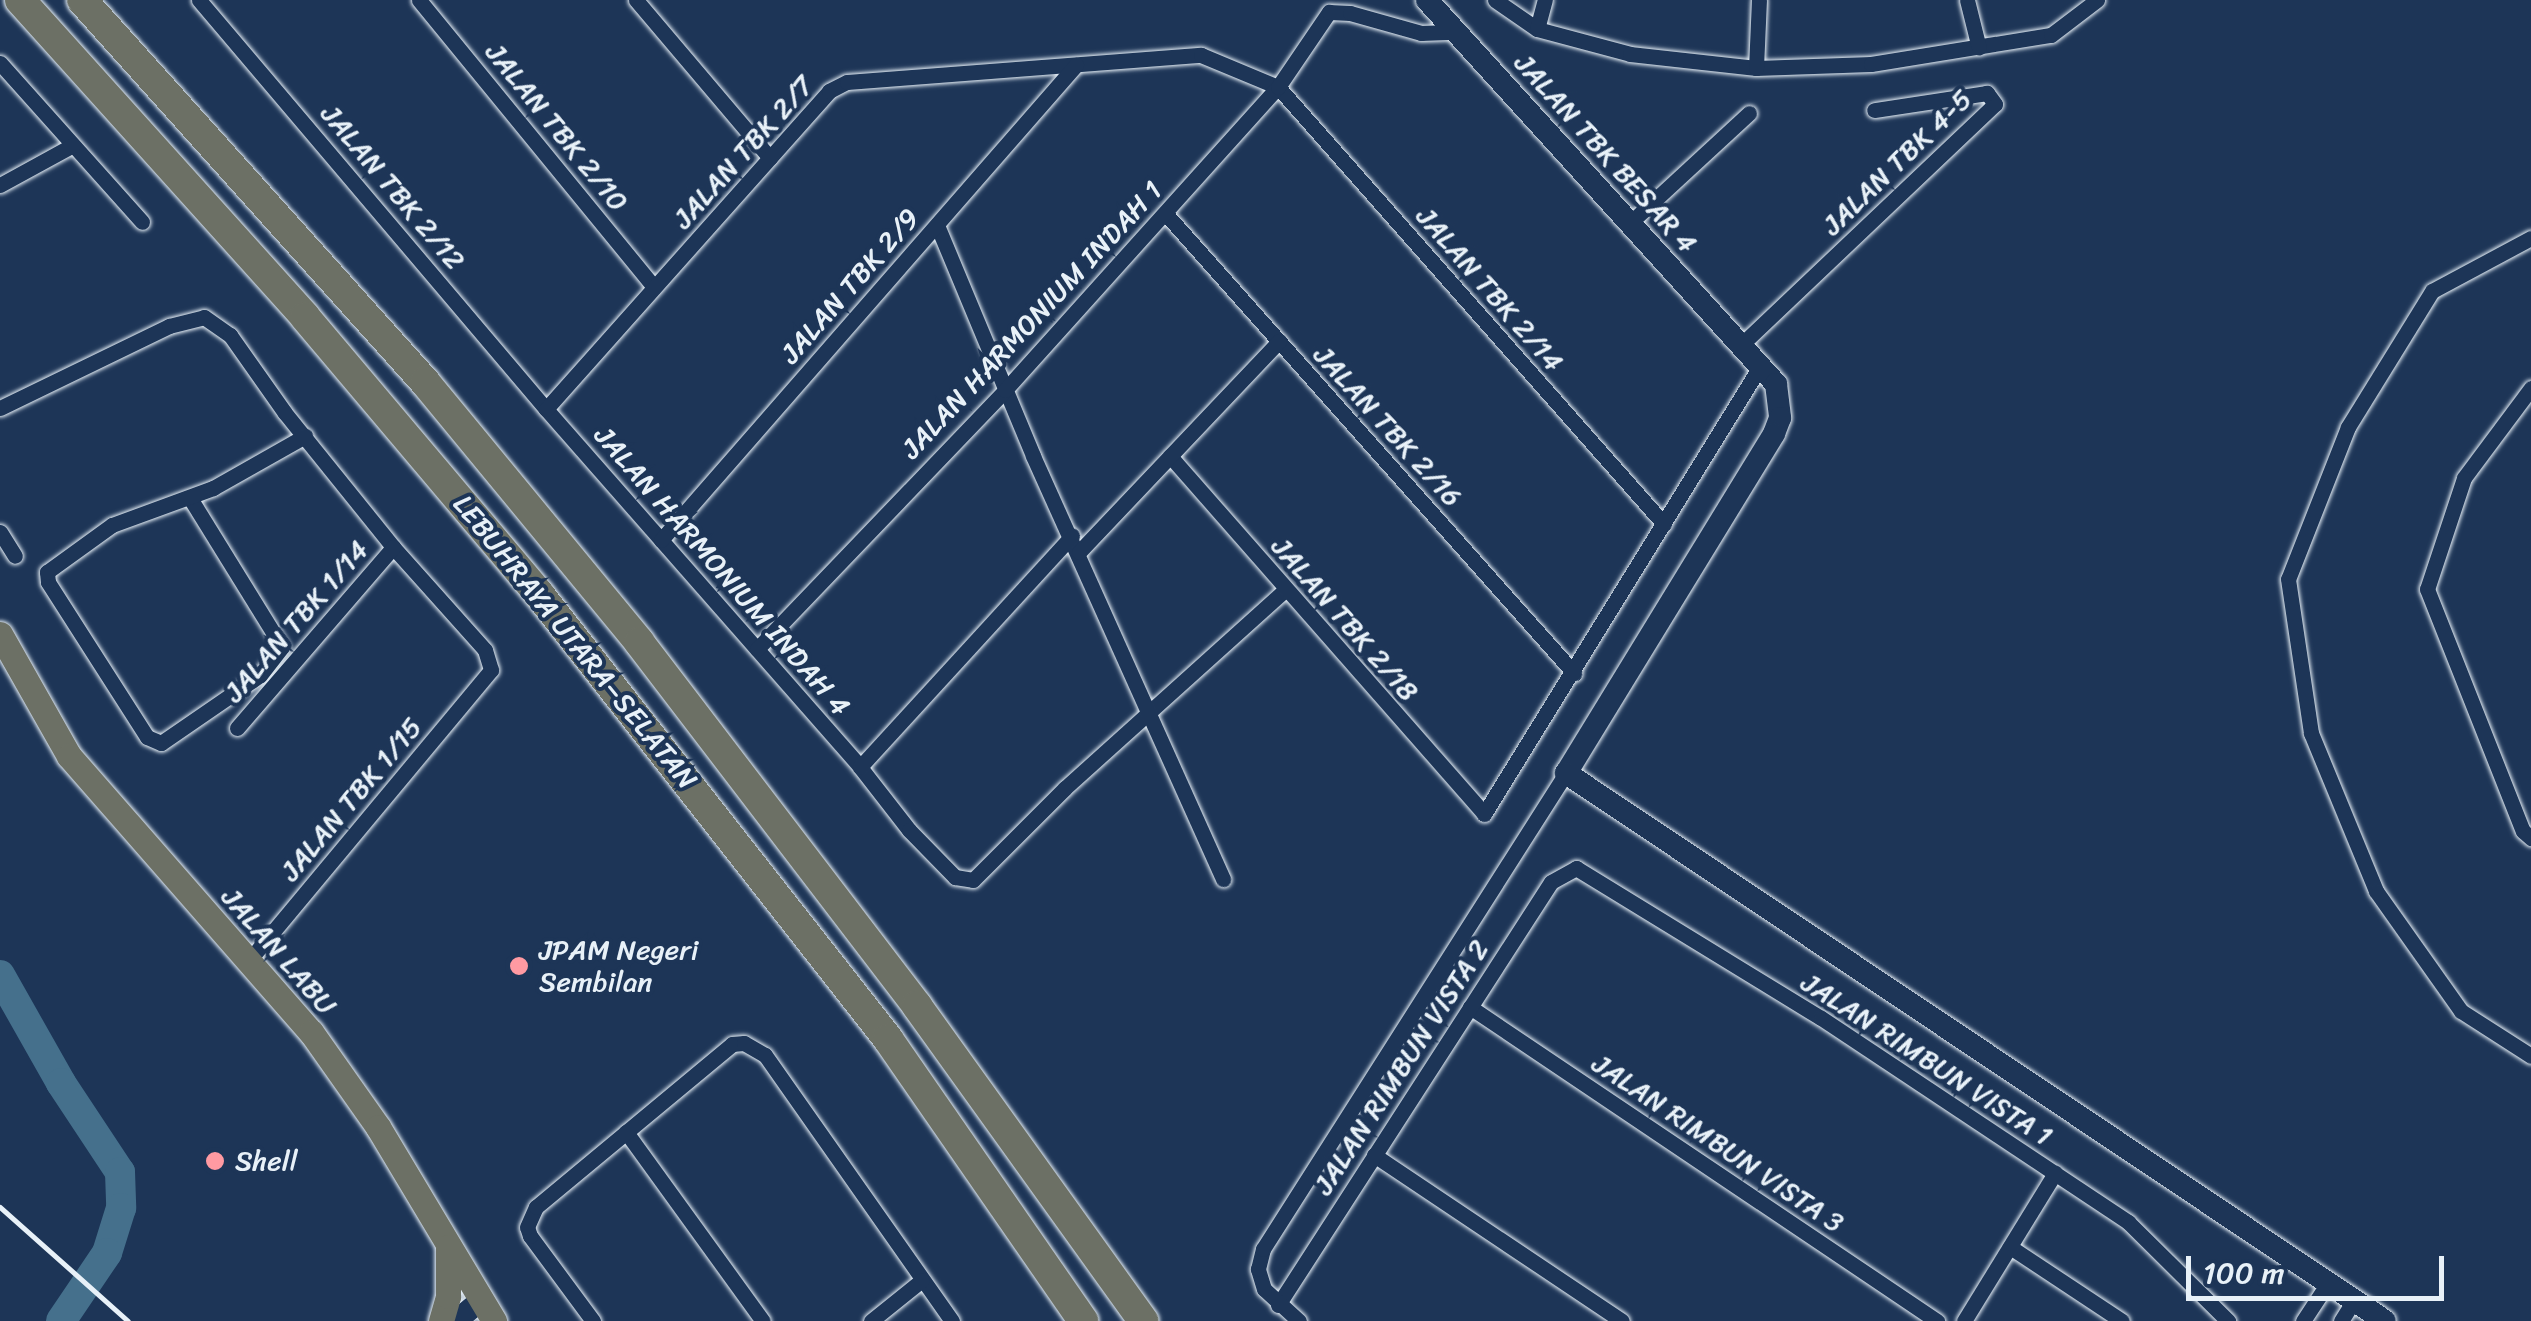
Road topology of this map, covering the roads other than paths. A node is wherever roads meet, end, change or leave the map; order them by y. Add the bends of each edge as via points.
1 (20, 0) edge
2 (82, 0) edge
3 (198, 0) edge
4 (419, 0) edge
5 (636, 0) edge
6 (1427, 0) edge
7 (1496, 0) edge
8 (1545, 0) edge
9 (1759, 0) edge
10 (1967, 0) edge
11 (2097, 0) edge
12 (1538, 28) junction
13 (1455, 32) junction
14 (1979, 48) junction
15 (0, 64) edge
16 (1076, 64) junction
17 (1756, 68) junction
18 (1278, 87) junction
19 (1874, 110) dead end
20 (1749, 113) dead end
21 (73, 145) junction
22 (770, 158) junction
23 (0, 185) edge
24 (1164, 213) junction
25 (142, 222) dead end
26 (1630, 223) junction
27 (936, 225) junction
28 (2531, 238) edge
29 (654, 287) junction
30 (1278, 341) junction
31 (1741, 345) junction
32 (1762, 365) junction
33 (2531, 388) edge
34 (1005, 390) junction
35 (0, 408) edge
36 (546, 408) junction
37 (306, 436) junction
38 (1170, 456) junction
39 (190, 498) junction
40 (1664, 524) junction
41 (0, 532) edge
42 (662, 540) junction
43 (1075, 544) junction
44 (392, 547) junction
45 (15, 556) dead end
46 (1286, 589) junction
47 (0, 634) edge
48 (757, 649) junction
49 (1574, 673) junction
50 (1150, 713) junction
51 (237, 728) dead end
52 (860, 766) junction
53 (1566, 772) junction
54 (2531, 838) edge
55 (1576, 868) joint
56 (1223, 879) dead end
57 (250, 960) junction
58 (1470, 1007) junction
59 (2531, 1056) edge
60 (626, 1132) junction
61 (1374, 1155) junction
62 (2055, 1173) junction
63 (448, 1245) junction
64 (2010, 1247) junction
65 (922, 1280) junction
66 (2328, 1282) junction
67 (2354, 1300) junction
68 (1278, 1304) junction
69 (487, 1311) edge
70 (441, 1321) edge
71 (456, 1321) edge
72 (592, 1321) edge
73 (763, 1321) edge
74 (871, 1321) edge
75 (952, 1321) edge
76 (1083, 1321) edge
77 (1143, 1321) edge
78 (1299, 1321) edge
79 (1622, 1321) edge
80 (1937, 1321) edge
81 (1964, 1321) edge
82 (2122, 1321) edge
83 (2228, 1321) edge
84 (2304, 1321) edge
85 (2341, 1321) edge
86 (2385, 1321) edge

1 - 76 highway, LEBUHRAYA UTARA–SELATAN via 305,317 539,594 888,1039
2 - 77 highway, LEBUHRAYA UTARA–SELATAN via 425,382 640,642 918,1006
3 - 36 street, JALAN TBK 2/12
4 - 29 street, JALAN TBK 2/10
5 - 22 street
6 - 13 street, JALAN TBK BESAR 4
7 - 12 street
8 - 12 street
9 - 17 street
10 - 14 street
11 - 14 street via 2051,36
12 - 17 street via 1630,54
13 - 18 street, JALAN HARMONIUM INDAH 1 via 1420,33 1329,12
13 - 26 street, JALAN TBK BESAR 4
14 - 17 street via 1870,64
15 - 21 street
16 - 18 street, JALAN TBK 2/7 via 1202,55
16 - 22 street, JALAN TBK 2/7 via 847,82 830,91
16 - 27 street, JALAN TBK 2/9
18 - 24 street, JALAN HARMONIUM INDAH 1
18 - 40 street, JALAN TBK 2/14
19 - 31 street, JALAN TBK 4-5 via 1987,94 1995,104
20 - 26 street
21 - 23 street
21 - 25 street
22 - 29 street, JALAN TBK 2/7
24 - 30 street, JALAN TBK 2/16
24 - 34 street, JALAN HARMONIUM INDAH 1
26 - 31 street, JALAN TBK BESAR 4
27 - 34 street
27 - 42 street, JALAN TBK 2/9
28 - 59 street via 2432,291 2348,427 2288,580 2311,733 2376,892 2460,1011
29 - 36 street, JALAN TBK 2/7
30 - 38 street
30 - 49 street, JALAN TBK 2/16
31 - 32 street, JALAN TBK BESAR 4
32 - 40 street
32 - 53 street via 1776,384 1780,418 1774,434
33 - 54 street via 2464,478 2426,589
34 - 43 street
34 - 48 street, JALAN HARMONIUM INDAH 1
35 - 37 street via 169,326 204,317 230,334
36 - 42 street, JALAN HARMONIUM INDAH 4
37 - 39 street
37 - 44 street
38 - 43 street
38 - 46 street, JALAN TBK 2/18
39 - 39 street via 112,525 47,572 154,741 166,742 278,656 280,642
40 - 49 street
41 - 45 street
42 - 48 street, JALAN HARMONIUM INDAH 4
43 - 50 street
43 - 52 street
44 - 51 street, JALAN TBK 1/14
44 - 57 street, JALAN TBK 1/15 via 484,650 492,670
46 - 49 street, JALAN TBK 2/18 via 1484,814
46 - 50 street
47 - 57 main road, JALAN LABU via 69,756
48 - 52 street, JALAN HARMONIUM INDAH 4
50 - 52 street, JALAN HARMONIUM INDAH 4 via 973,880 950,873
50 - 56 street
53 - 66 street
53 - 68 street via 1264,1249 1258,1269
55 - 58 street, JALAN RIMBUN VISTA 2 via 1551,882
55 - 62 street, JALAN RIMBUN VISTA 1 via 1821,1018
57 - 63 main road, JALAN LABU via 378,1127
58 - 61 street, JALAN RIMBUN VISTA 2
58 - 80 street, JALAN RIMBUN VISTA 3
60 - 65 street via 732,1044 765,1054
60 - 72 street via 536,1207 527,1227
60 - 73 street
61 - 68 street, JALAN RIMBUN VISTA 2
61 - 79 street
62 - 64 street
62 - 83 street, JALAN RIMBUN VISTA 1 via 2128,1222
63 - 69 main road, JALAN LABU
63 - 70 main road
64 - 81 street
64 - 82 street
65 - 74 street
65 - 75 street
66 - 67 street
66 - 84 street
67 - 85 street
67 - 86 street
68 - 78 street
69 - 71 street

